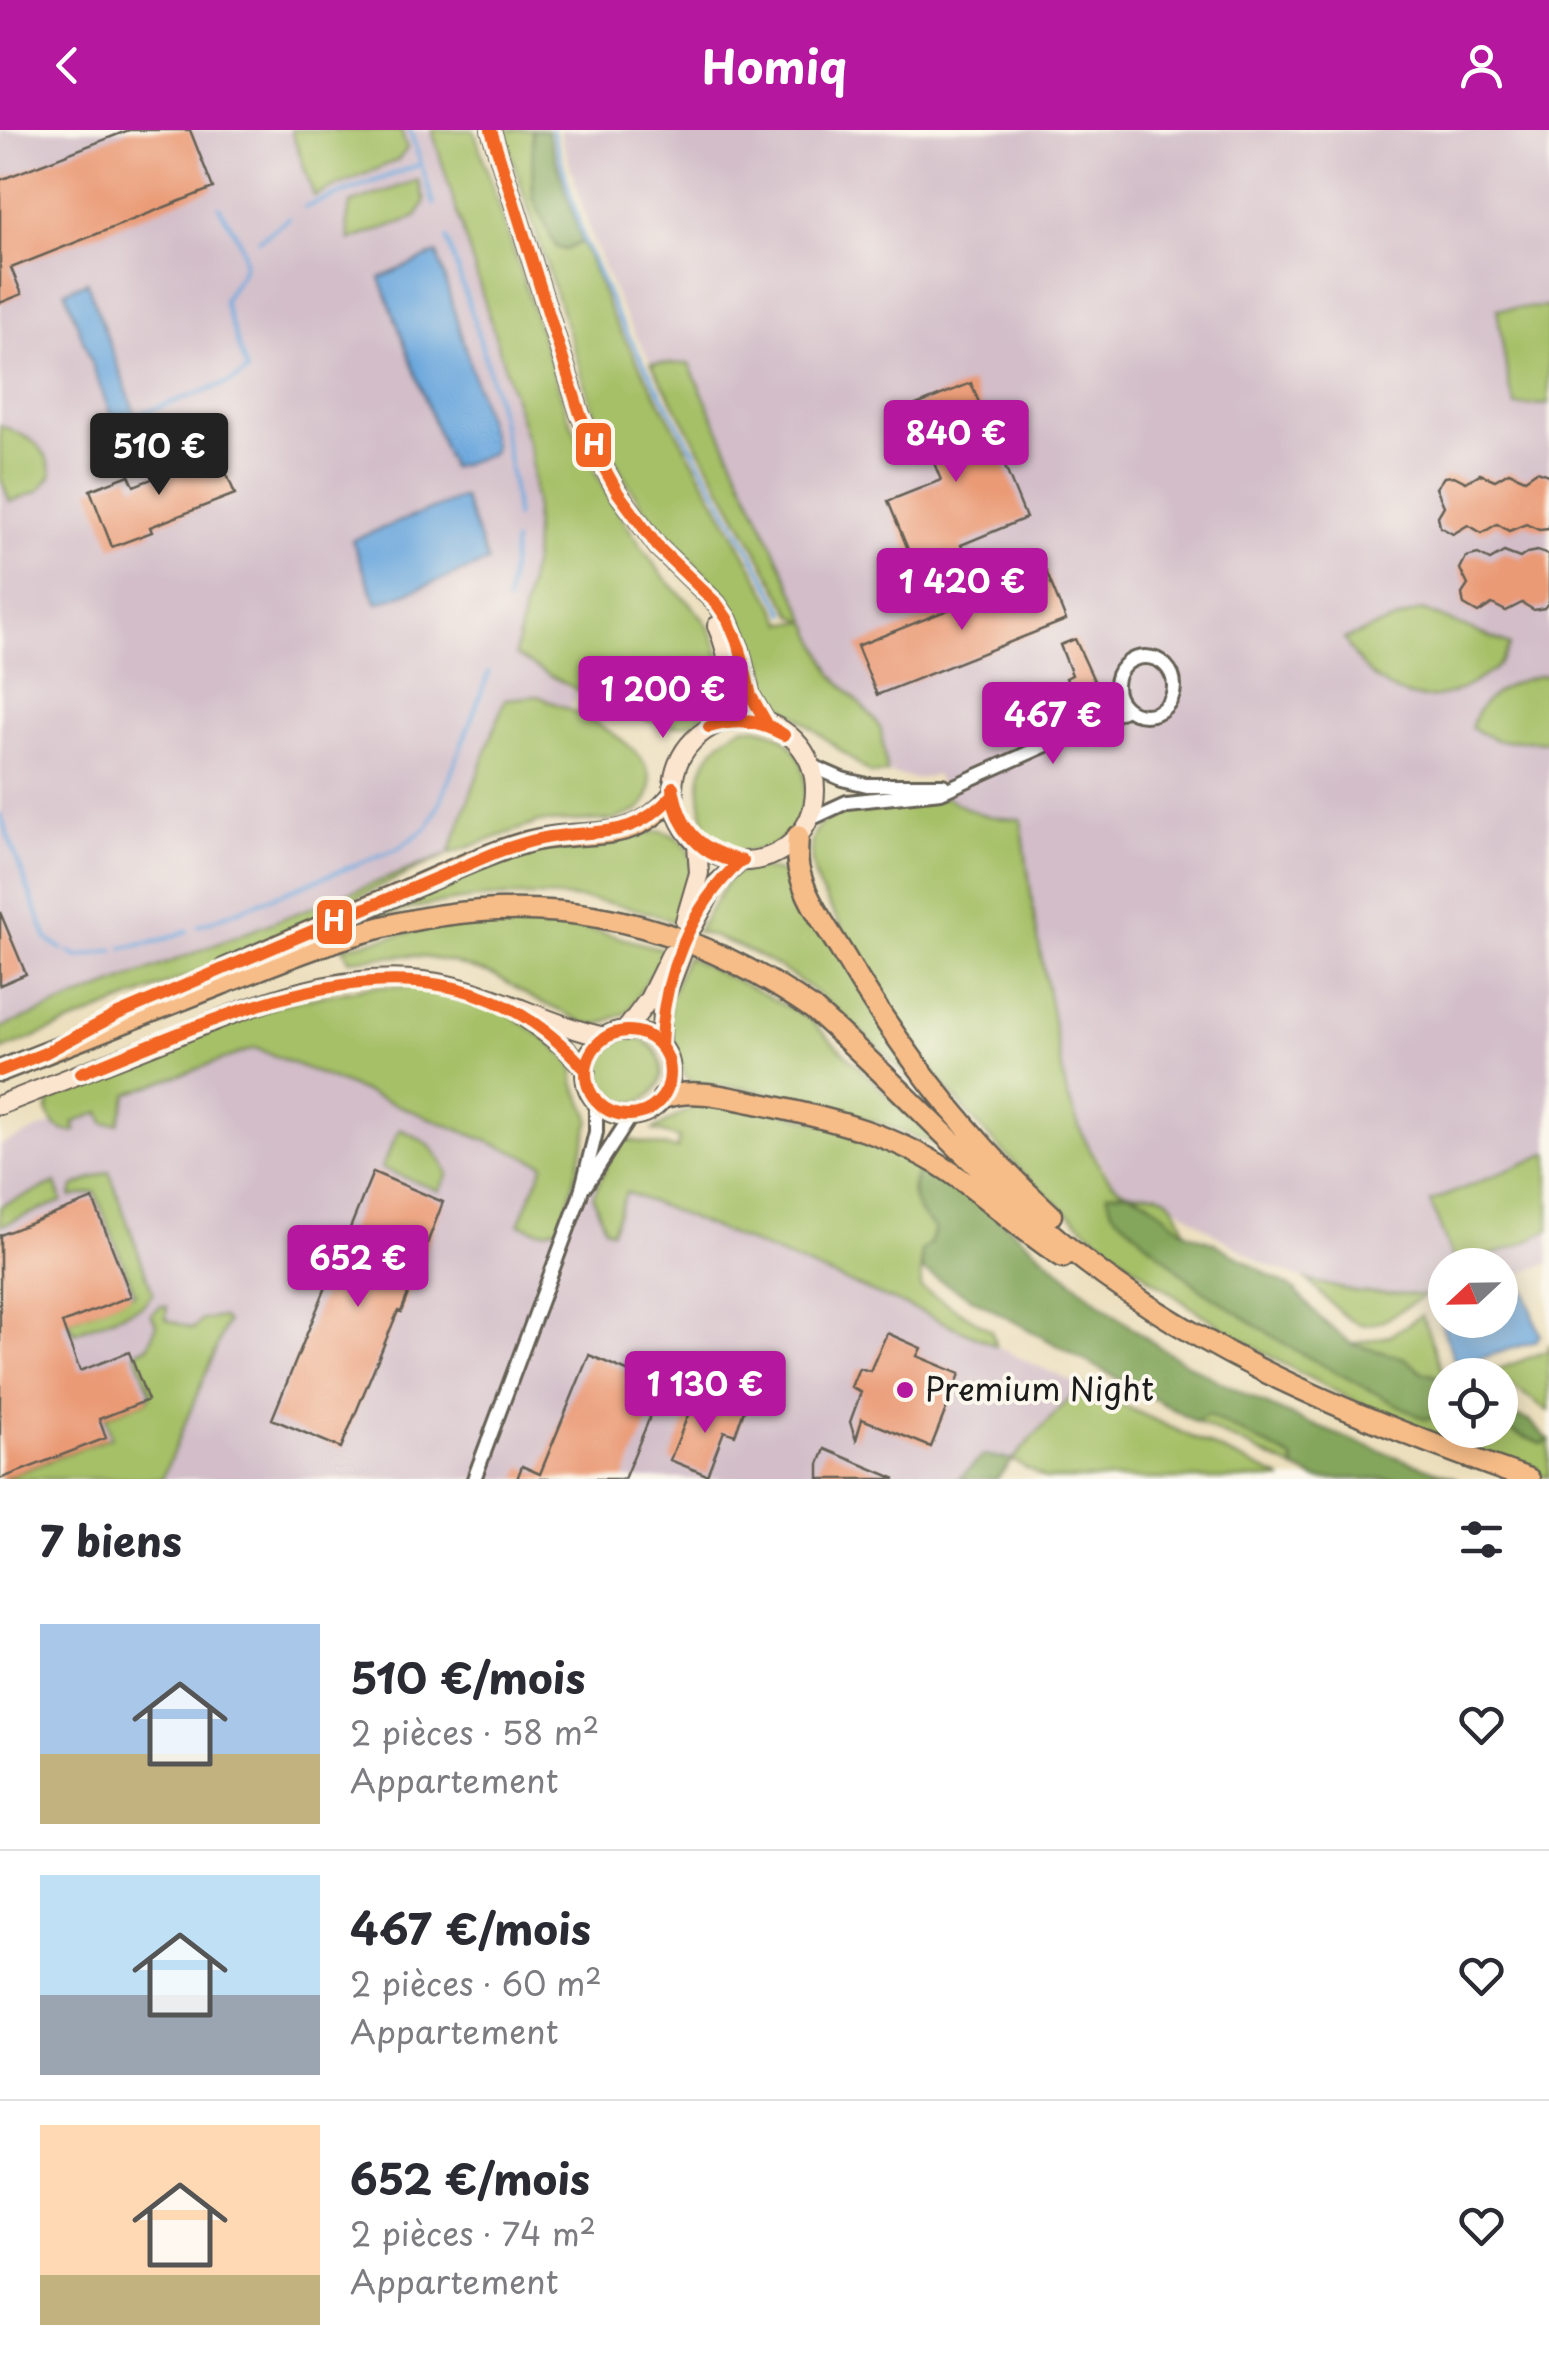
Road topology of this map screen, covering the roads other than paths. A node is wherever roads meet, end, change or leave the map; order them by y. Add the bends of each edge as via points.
1 (491, 130) edge
2 (700, 589) junction
3 (1127, 709) junction
4 (766, 722) junction
5 (716, 724) junction
6 (810, 765) junction
7 (960, 784) junction
8 (673, 794) junction
9 (803, 828) junction
10 (697, 844) junction
11 (742, 862) junction
12 (503, 1001) junction
13 (625, 1030) junction
14 (606, 1037) junction
15 (661, 1046) junction
16 (45, 1053) junction
17 (586, 1070) junction
18 (0, 1071) edge
19 (664, 1098) junction
20 (596, 1102) junction
21 (0, 1105) edge
22 (631, 1116) junction
23 (580, 1196) junction
24 (1147, 1306) junction
25 (1213, 1344) junction
26 (474, 1479) edge
27 (1529, 1479) edge

1 - 2 main road via 597,453 658,547
2 - 4 main road via 728,620
2 - 5 main road via 729,664
3 - 3 street via 1141,715 1169,704 1175,690 1164,662 1134,658 1122,668 1116,682
3 - 7 street
4 - 5 main road
4 - 6 main road via 793,739
5 - 8 main road via 680,758
6 - 7 street via 866,784
6 - 9 main road via 815,793
7 - 9 street via 926,795 847,802
8 - 10 main road via 680,822
8 - 16 main road via 638,827 546,838 497,852 118,1014
9 - 11 main road via 779,852
9 - 25 main road via 800,874 816,908 932,1086 1046,1210
10 - 11 main road
10 - 11 main road via 689,924 715,885
12 - 14 main road
12 - 17 main road
12 - 21 main road via 422,980 317,987
13 - 14 main road
13 - 15 main road
13 - 15 main road via 677,951 662,1005
14 - 17 main road
15 - 19 main road via 670,1066
16 - 18 main road
16 - 24 main road via 313,948 416,919 528,908 624,920 730,958 813,1010 1043,1226
17 - 20 main road
19 - 22 main road
19 - 24 main road via 688,1092 720,1096 893,1140 957,1176 1046,1246
20 - 22 main road
20 - 23 street via 596,1132
22 - 23 street
23 - 26 street
24 - 25 main road
25 - 27 main road via 1366,1418

